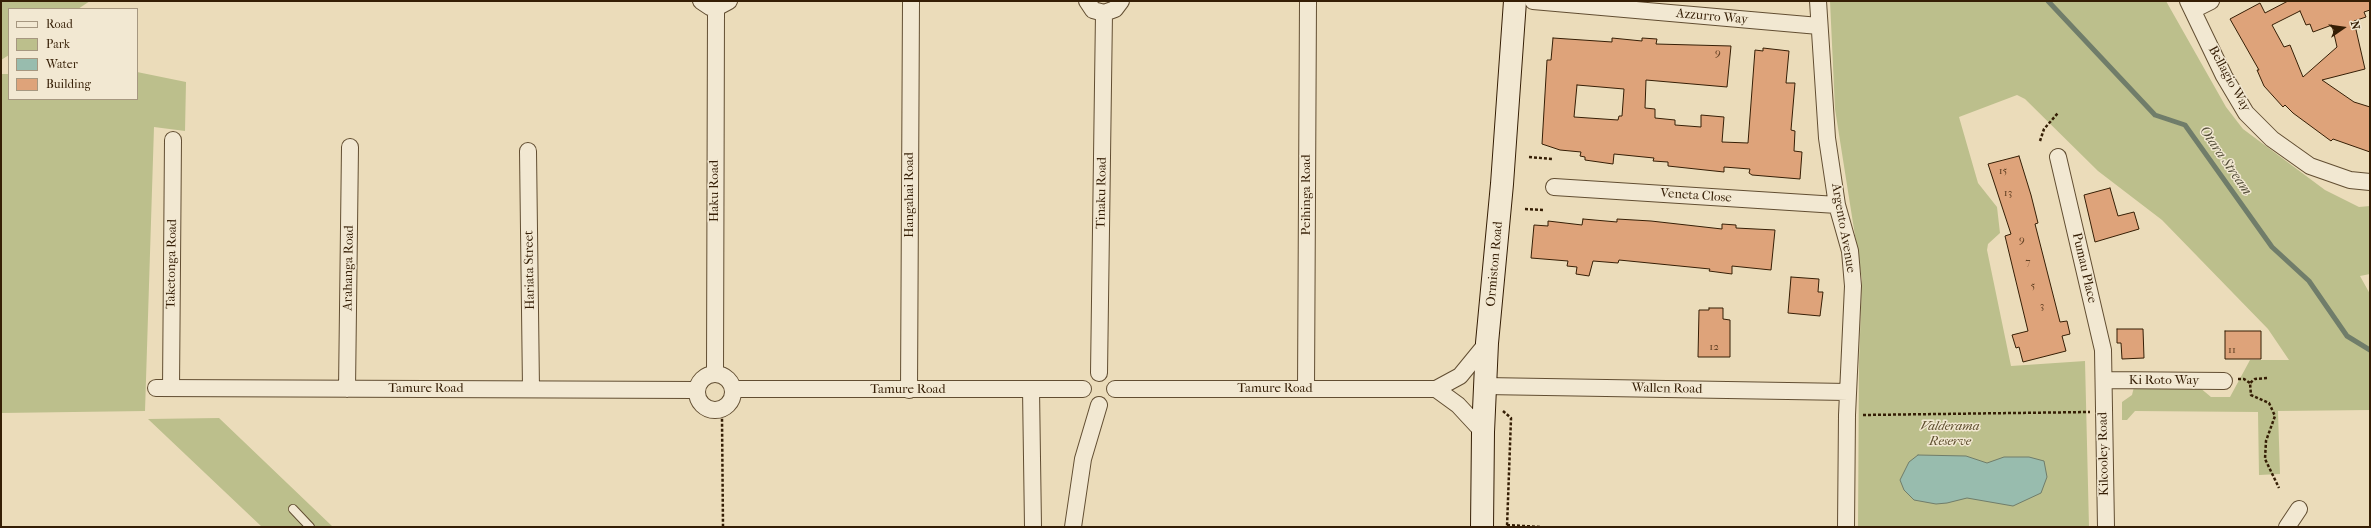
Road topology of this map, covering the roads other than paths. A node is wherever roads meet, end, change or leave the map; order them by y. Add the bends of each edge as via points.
1 (701, 1) edge
2 (912, 1) edge
3 (1087, 1) edge
4 (1121, 1) edge
5 (1308, 1) edge
6 (1515, 1) edge
7 (1533, 1) edge
8 (1818, 1) edge
9 (2211, 1) edge
10 (722, 4) edge
11 (2191, 6) edge
12 (1104, 13) junction
13 (1819, 26) junction
14 (173, 140) dead end
15 (350, 147) dead end
16 (528, 151) dead end
17 (2058, 157) dead end
18 (2370, 182) edge
19 (1554, 187) dead end
20 (1837, 205) junction
21 (1487, 344) junction
22 (715, 373) junction
23 (1099, 373) junction
24 (2104, 380) junction
25 (2231, 380) road end
26 (1485, 386) junction
27 (164, 388) joint
28 (347, 389) junction
29 (531, 389) junction
30 (733, 389) junction
31 (1031, 389) junction
32 (1083, 389) junction
33 (1115, 389) junction
34 (1306, 389) junction
35 (1436, 389) junction
36 (696, 390) junction
37 (909, 390) junction
38 (1848, 392) junction
39 (1099, 405) junction
40 (1483, 432) junction
41 (293, 509) dead end
42 (2299, 509) dead end
43 (310, 527) edge
44 (1033, 527) edge
45 (1073, 527) edge
46 (1482, 527) edge
47 (1846, 527) edge
48 (2106, 527) edge
49 (2287, 527) edge

1 - 10 street via 710,7
2 - 37 street, Hangahai Road
3 - 12 street via 1094,10
4 - 12 street via 1115,9
5 - 34 street, Peihinga Road
6 - 21 main road, Ormiston Road
7 - 13 street, Azzurro Way
8 - 13 street, Argento Avenue
9 - 11 street
10 - 22 street, Haku Road
11 - 18 street, Bellagio Way via 2224,76 2246,113 2272,140 2310,166 2350,180
12 - 23 street, Tinaku Road
13 - 20 street, Argento Avenue via 1823,53 1827,138
14 - 27 street, Taketonga Road
15 - 28 street, Arahanga Road
16 - 29 street, Hariata Street
17 - 24 street, Pumau Place via 2103,350
19 - 20 street, Veneta Close
20 - 38 street, Argento Avenue via 1850,251 1853,286
21 - 26 main road, Ormiston Road
21 - 35 street, Tamure Road via 1460,376
22 - 30 street via 724,376
22 - 36 street via 702,378
23 - 32 street via 1086,380
23 - 33 street via 1112,379
24 - 25 street, Ki Roto Way
24 - 48 street, Kilcooley Road
26 - 38 street, Wallen Road
26 - 40 main road, Ormiston Road
27 - 28 street, Tamure Road
28 - 29 street, Tamure Road
29 - 36 street, Tamure Road
30 - 36 street via 729,404 720,409 705,408 698,400
30 - 37 street, Tamure Road
31 - 32 street, Tamure Road
31 - 37 street, Tamure Road
31 - 44 street
32 - 39 street via 1086,398
33 - 34 street, Tamure Road
33 - 39 street via 1108,402
34 - 35 street, Tamure Road
35 - 40 street via 1458,405
38 - 47 street, Argento Avenue
39 - 45 street via 1083,459
40 - 46 main road, Ormiston Road
41 - 43 lane
42 - 49 street

